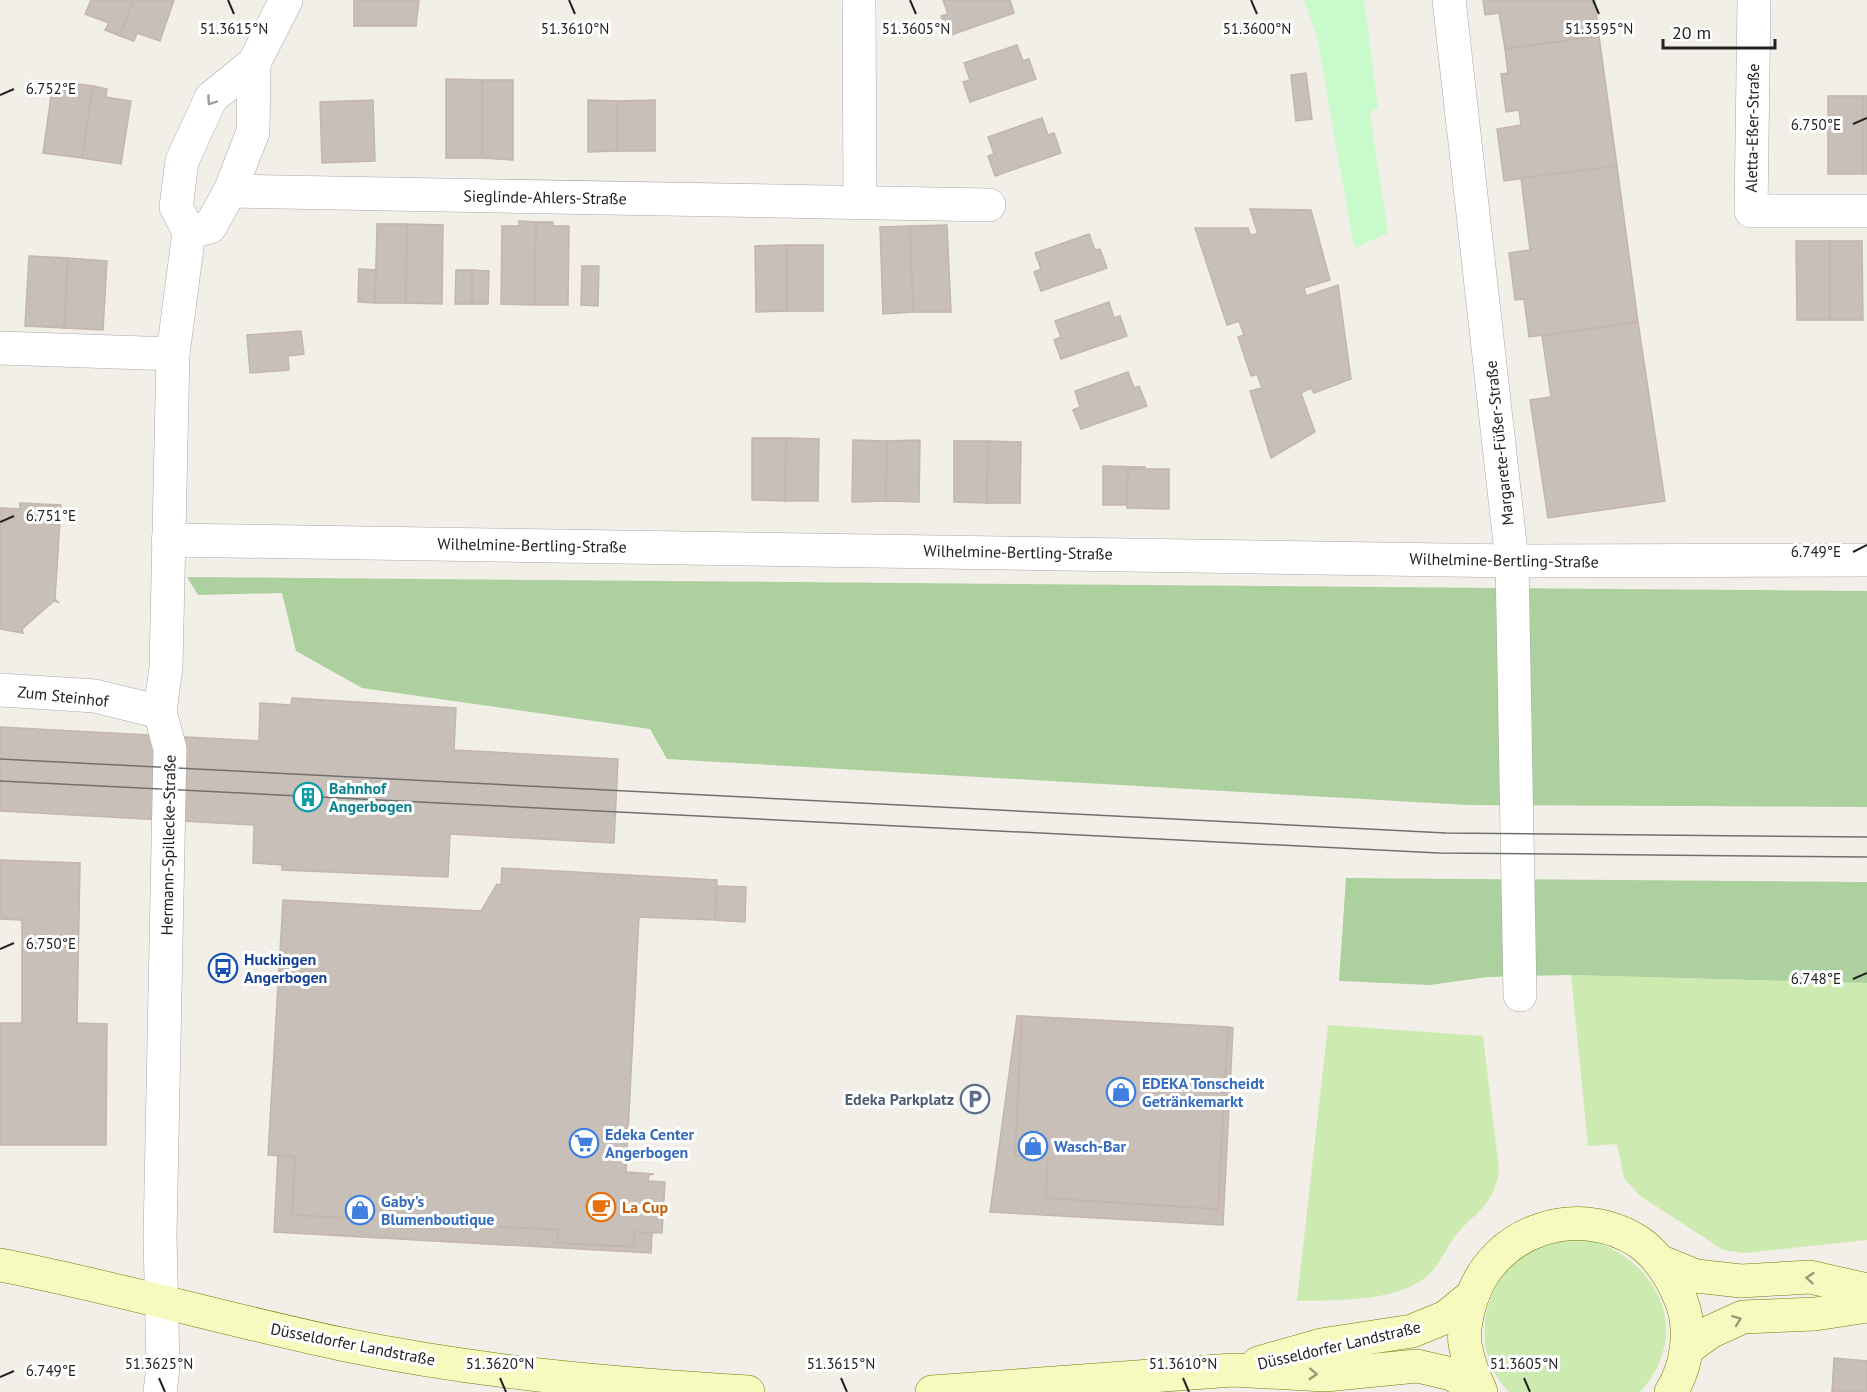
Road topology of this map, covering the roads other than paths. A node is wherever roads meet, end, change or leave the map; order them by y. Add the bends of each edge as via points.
1 (286, 0) edge
2 (859, 0) edge
3 (1449, 0) edge
4 (1754, 0) edge
5 (254, 63) junction
6 (230, 191) junction
7 (860, 202) junction
8 (988, 205) dead end
9 (1867, 211) edge
10 (189, 232) junction
11 (0, 348) edge
12 (173, 354) junction
13 (168, 540) junction
14 (1867, 560) edge
15 (1512, 561) junction
16 (0, 690) edge
17 (160, 712) junction
18 (1520, 995) dead end
19 (1659, 1261) junction
20 (0, 1265) edge
21 (1867, 1290) edge
22 (1473, 1295) junction
23 (162, 1302) junction
24 (1867, 1306) edge
25 (1687, 1349) junction
26 (1233, 1370) junction
27 (982, 1391) edge
28 (160, 1392) edge
29 (748, 1392) edge
30 (932, 1392) edge
31 (1480, 1392) edge
32 (1671, 1392) edge

1 - 5 street
2 - 7 street
3 - 15 street, Margarete-Füßer-Straße
4 - 9 street, Aletta-Eßer-Straße via 1751,211
5 - 6 street via 253,132
5 -> 10 street via 211,98 182,161 176,207
6 - 7 street, Sieglinde-Ahlers-Straße
6 - 10 street via 210,227
7 - 8 street, Sieglinde-Ahlers-Straße
10 - 12 street, Hermann-Spillecke-Straße
11 - 12 street
12 - 13 street, Hermann-Spillecke-Straße
13 - 15 street, Wilhelmine-Bertling-Straße
13 - 17 street, Hermann-Spillecke-Straße via 166,667
14 - 15 street, Wilhelmine-Bertling-Straße
15 - 18 street, Margarete-Füßer-Straße
16 - 17 street, Zum Steinhof via 95,696
17 - 23 street, Hermann-Spillecke-Straße via 170,749
21 -> 19 main road via 1810,1277 1741,1281 1696,1276
19 - 22 main road via 1639,1242 1615,1230 1563,1224 1535,1230 1510,1244 1490,1264
19 - 25 main road via 1684,1308
20 - 23 main road, Düsseldorfer Landstraße
22 - 26 main road, Düsseldorfer Landstraße via 1446,1317 1413,1330 1321,1345
22 - 31 main road via 1465,1343
23 - 28 street, Hermann-Spillecke-Straße
23 - 29 main road, Düsseldorfer Landstraße via 342,1344 527,1375
25 -> 24 main road via 1710,1332 1743,1317 1815,1314
25 - 32 main road
26 - 27 main road, Düsseldorfer Landstraße
26 -> 31 main road, Düsseldorfer Landstraße via 1325,1375 1417,1366 1452,1374
27 - 30 main road, Düsseldorfer Landstraße

